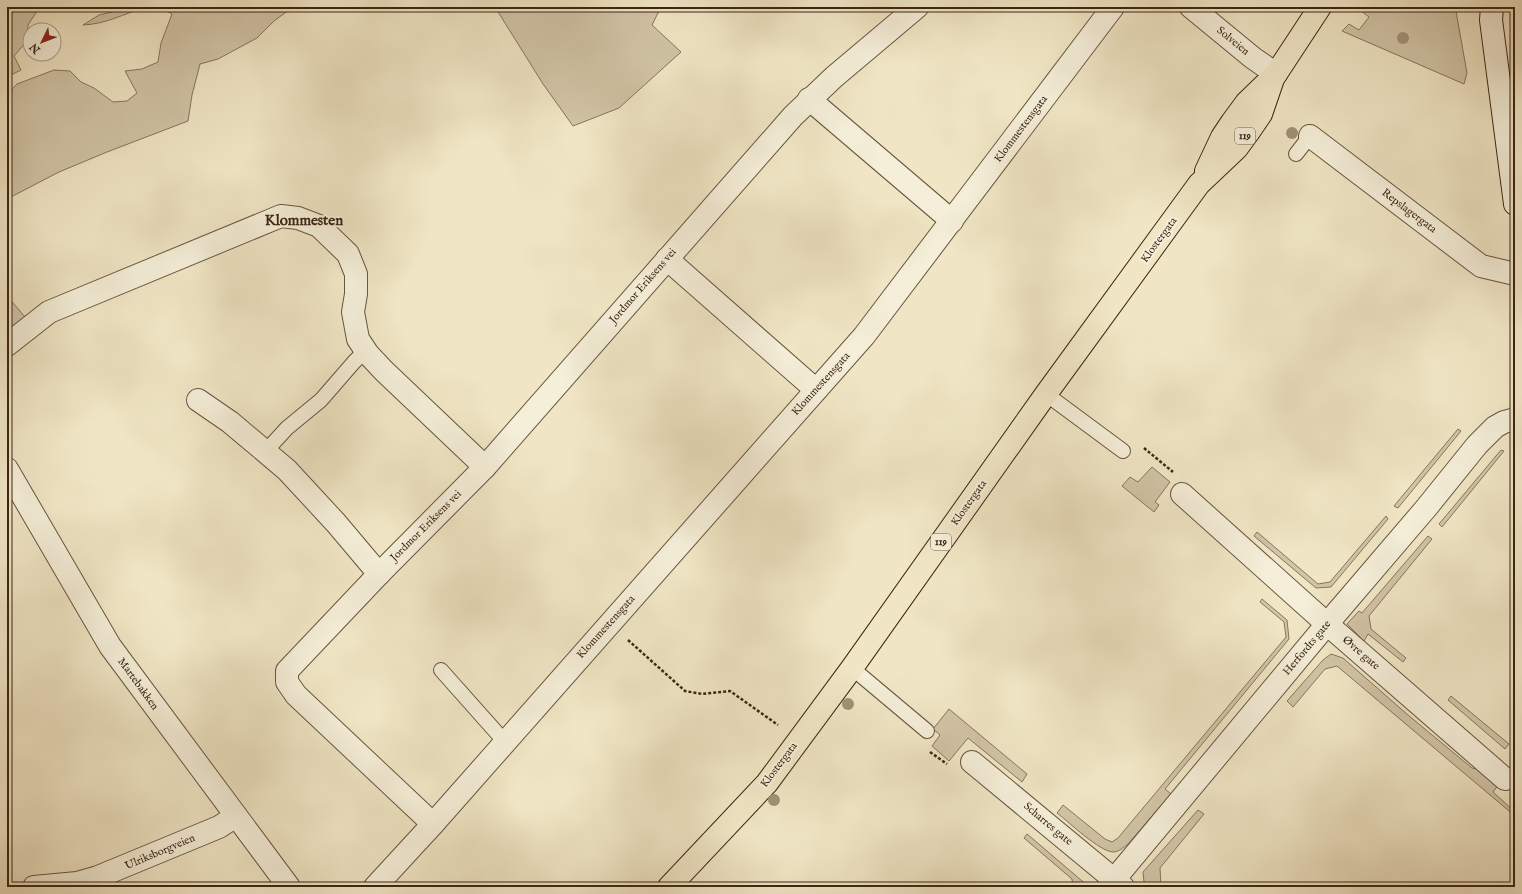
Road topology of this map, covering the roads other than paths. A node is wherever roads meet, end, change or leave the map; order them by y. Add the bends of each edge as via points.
1 (916, 7) edge
2 (1113, 7) edge
3 (1191, 7) edge
4 (1320, 7) edge
5 (1492, 7) edge
6 (1275, 75) junction
7 (809, 99) junction
8 (1310, 136) joint
9 (1296, 154) dead end
10 (1515, 204) edge
11 (952, 221) junction
12 (667, 259) junction
13 (1515, 274) edge
14 (7, 345) edge
15 (366, 350) junction
16 (816, 390) junction
17 (1046, 394) junction
18 (198, 400) dead end
19 (1515, 419) edge
20 (1123, 451) road end
21 (265, 452) junction
22 (485, 467) junction
23 (7, 469) edge
24 (1182, 494) road end
25 (379, 574) junction
26 (1327, 624) junction
27 (852, 668) junction
28 (441, 670) dead end
29 (927, 731) dead end
30 (505, 742) junction
31 (972, 762) dead end
32 (1505, 779) dead end
33 (236, 816) junction
34 (433, 824) junction
35 (1115, 884) edge
36 (34, 887) edge
37 (289, 887) edge
38 (375, 887) edge
39 (669, 887) edge

1 - 7 street, Jordmor Eriksens vei
2 - 11 street, Klommestensgata
3 - 6 street, Solveien
4 - 6 main road, Klostergata / 119
5 - 10 street via 1491,20
6 - 17 main road, Klostergata / 119 via 1261,114 1248,133 1237,148 1199,184
7 - 11 street
7 - 12 street, Jordmor Eriksens vei
8 - 9 lane
8 - 13 street, Repslagergata via 1481,266
11 - 16 street, Klommestensgata via 864,336
12 - 16 street
12 - 22 street, Jordmor Eriksens vei
14 - 15 street via 49,312 281,216 298,218 319,226 348,254 356,274 353,312 358,339
15 - 21 lane via 321,400 287,428
15 - 22 street via 384,371
16 - 30 street, Klommestensgata
17 - 20 lane
17 - 27 main road, Klostergata / 119
18 - 21 street via 230,422
19 - 26 street, Herfordts gate via 1495,426 1477,445 1427,508
21 - 25 street via 287,470
22 - 25 street, Jordmor Eriksens vei
23 - 33 street, Martebakken via 110,646
24 - 26 street, Øvre gate
25 - 34 street, Jordmor Eriksens vei via 287,671 287,682 296,696
26 - 32 street, Øvre gate
26 - 35 street, Herfordts gate
27 - 29 lane
27 - 39 main road, Klostergata / 119 via 767,783
28 - 30 lane
30 - 34 street, Klommestensgata
31 - 35 street, Scharres gate
33 - 36 street, Ulriksborgveien via 219,827 98,877 77,883
33 - 37 street, Martebakken
34 - 38 street, Klommestensgata

